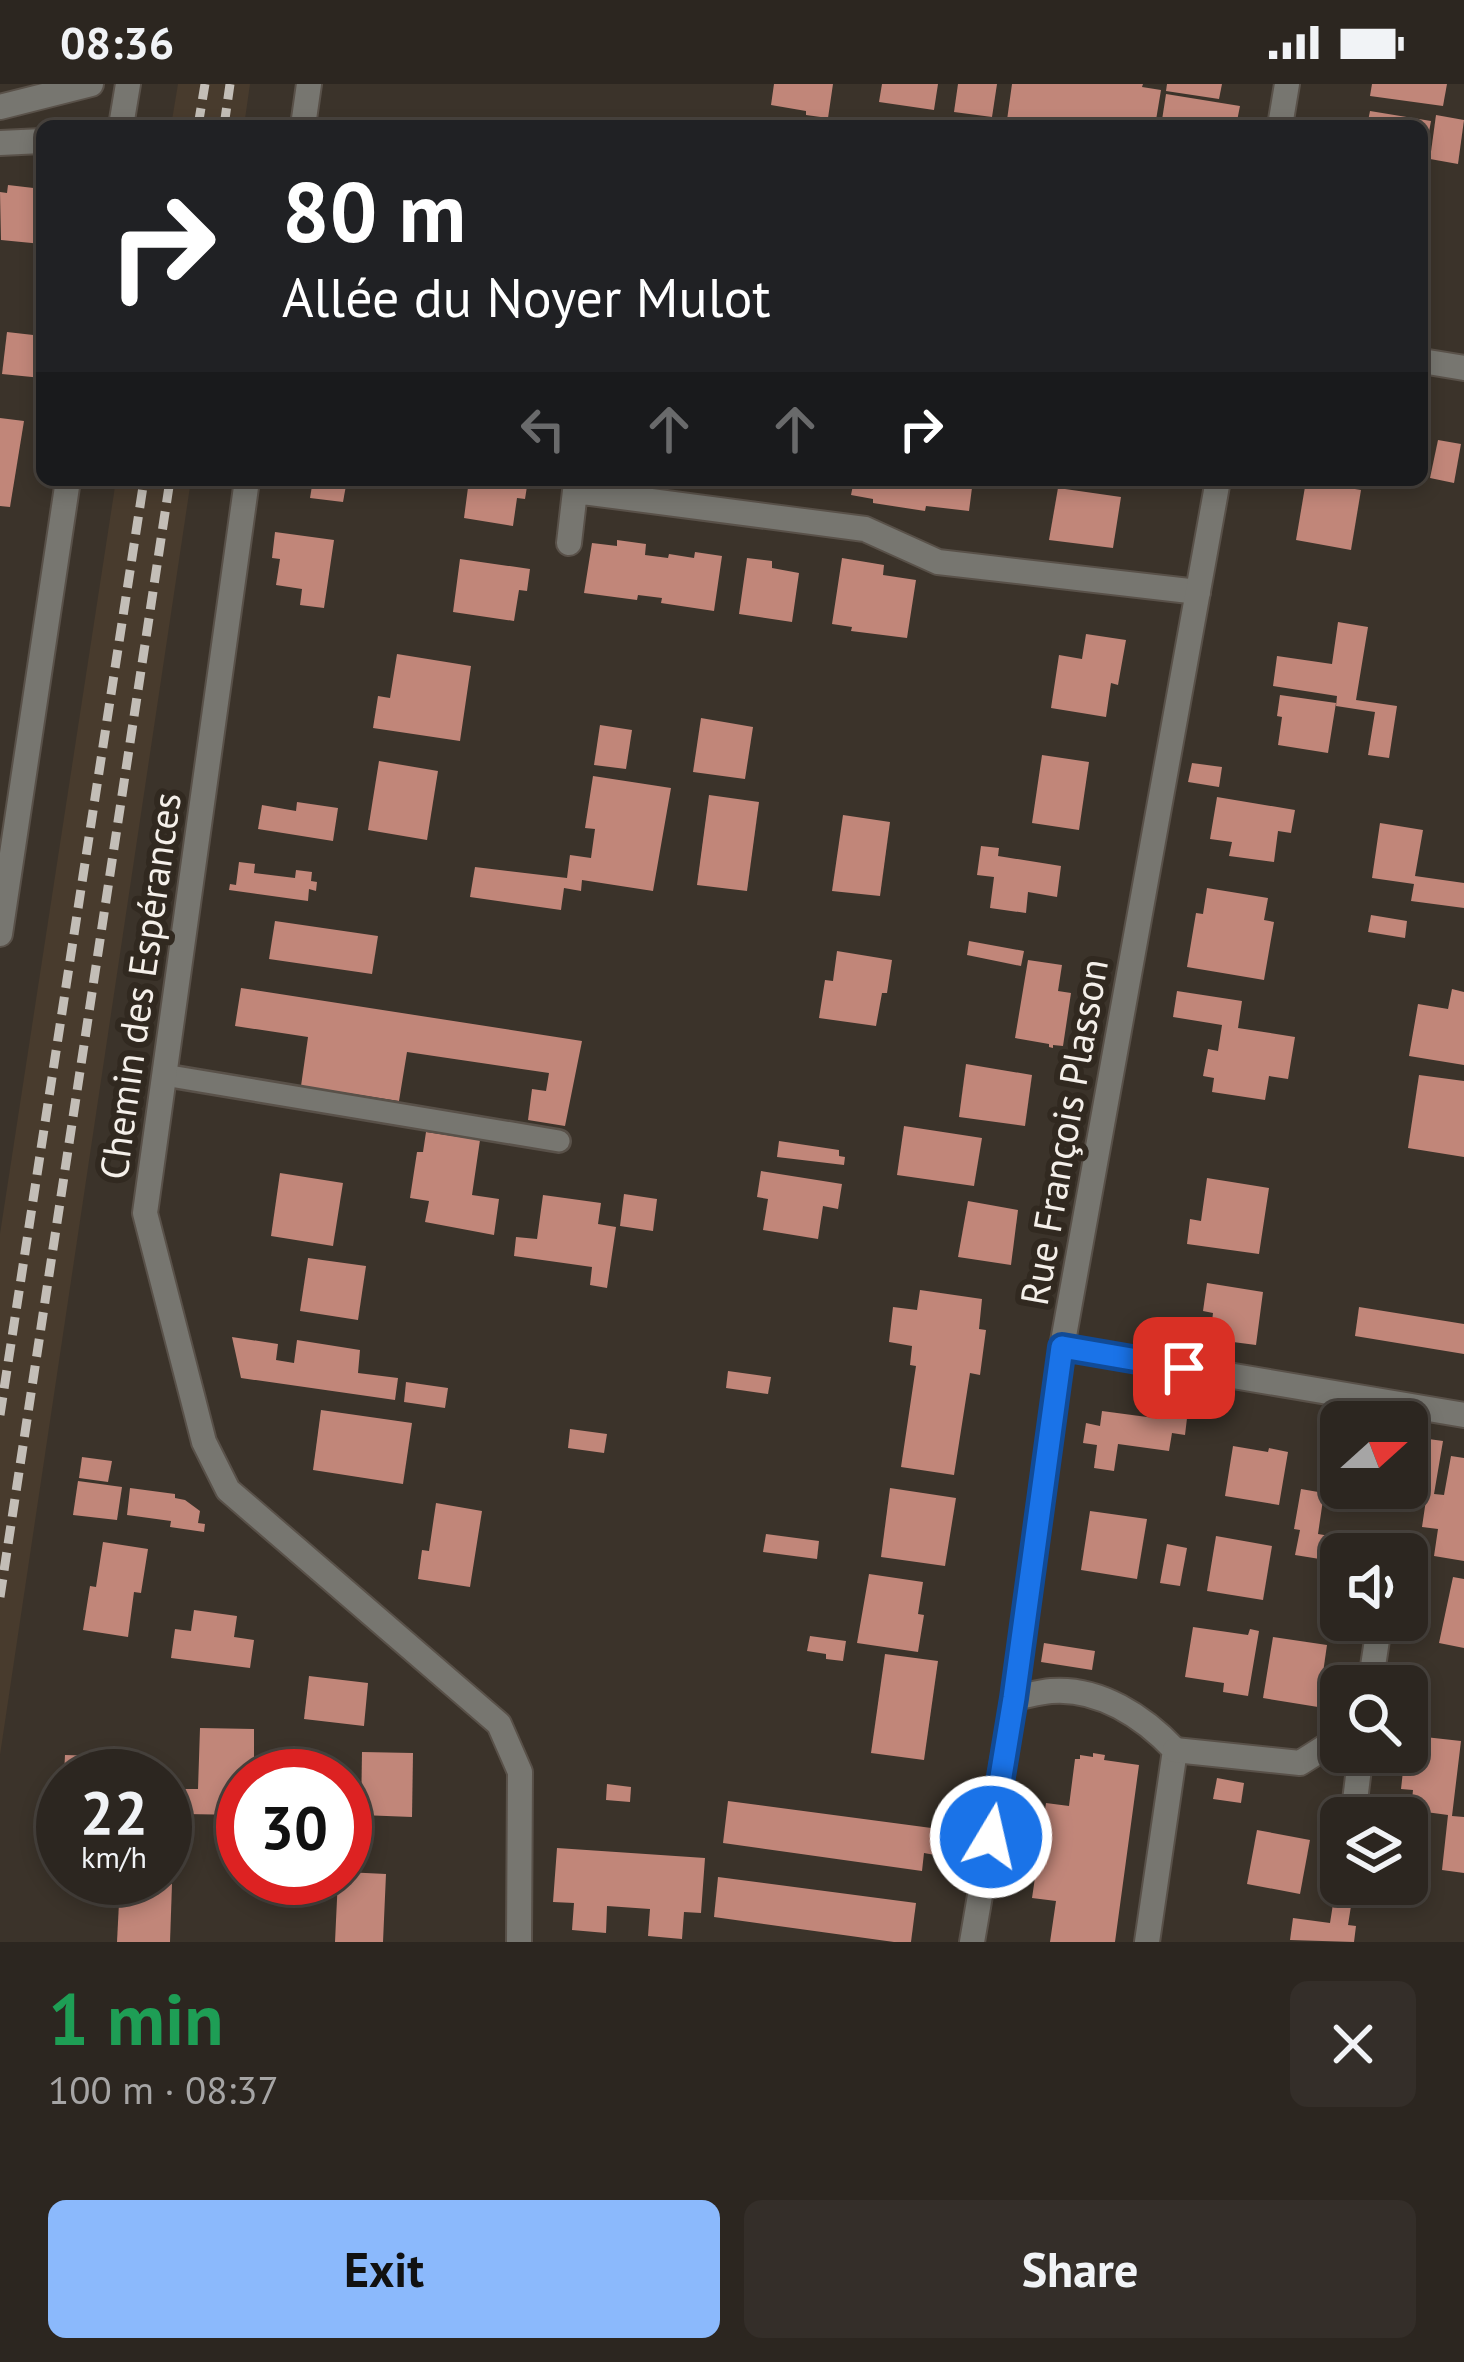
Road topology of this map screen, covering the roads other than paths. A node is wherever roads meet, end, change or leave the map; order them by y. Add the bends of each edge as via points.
1 (91, 84) edge
2 (128, 84) edge
3 (309, 84) edge
4 (1287, 84) edge
5 (0, 107) edge
6 (122, 120) edge
7 (304, 120) edge
8 (1281, 120) edge
9 (36, 141) edge
10 (0, 143) edge
11 (1428, 362) edge
12 (1464, 368) edge
13 (67, 486) edge
14 (1217, 486) edge
15 (245, 492) edge
16 (569, 543) dead end
17 (1198, 592) junction
18 (0, 934) edge
19 (164, 1075) junction
20 (559, 1141) dead end
21 (1062, 1347) junction
22 (1464, 1415) edge
23 (1014, 1698) junction
24 (1175, 1750) junction
25 (1320, 1750) edge
26 (519, 1942) edge
27 (973, 1942) edge
28 (1147, 1942) edge

1 - 5 street
2 - 6 street
3 - 7 street
4 - 8 street
9 - 10 street
11 - 12 street
13 - 18 street
14 - 17 street, Rue François Plasson
15 - 19 street, Chemin des Espérances
16 - 17 street via 575,491 865,530 938,562
17 - 21 street, Rue François Plasson
19 - 20 lane
19 - 26 street, Chemin des Espérances via 145,1213 204,1442 228,1490 499,1724 520,1772
21 - 22 street
21 - 23 street, Rue François Plasson
23 - 24 street via 1055,1690 1105,1699 1151,1725
23 - 27 street, Rue François Plasson
24 - 25 street via 1300,1763
24 - 28 street

